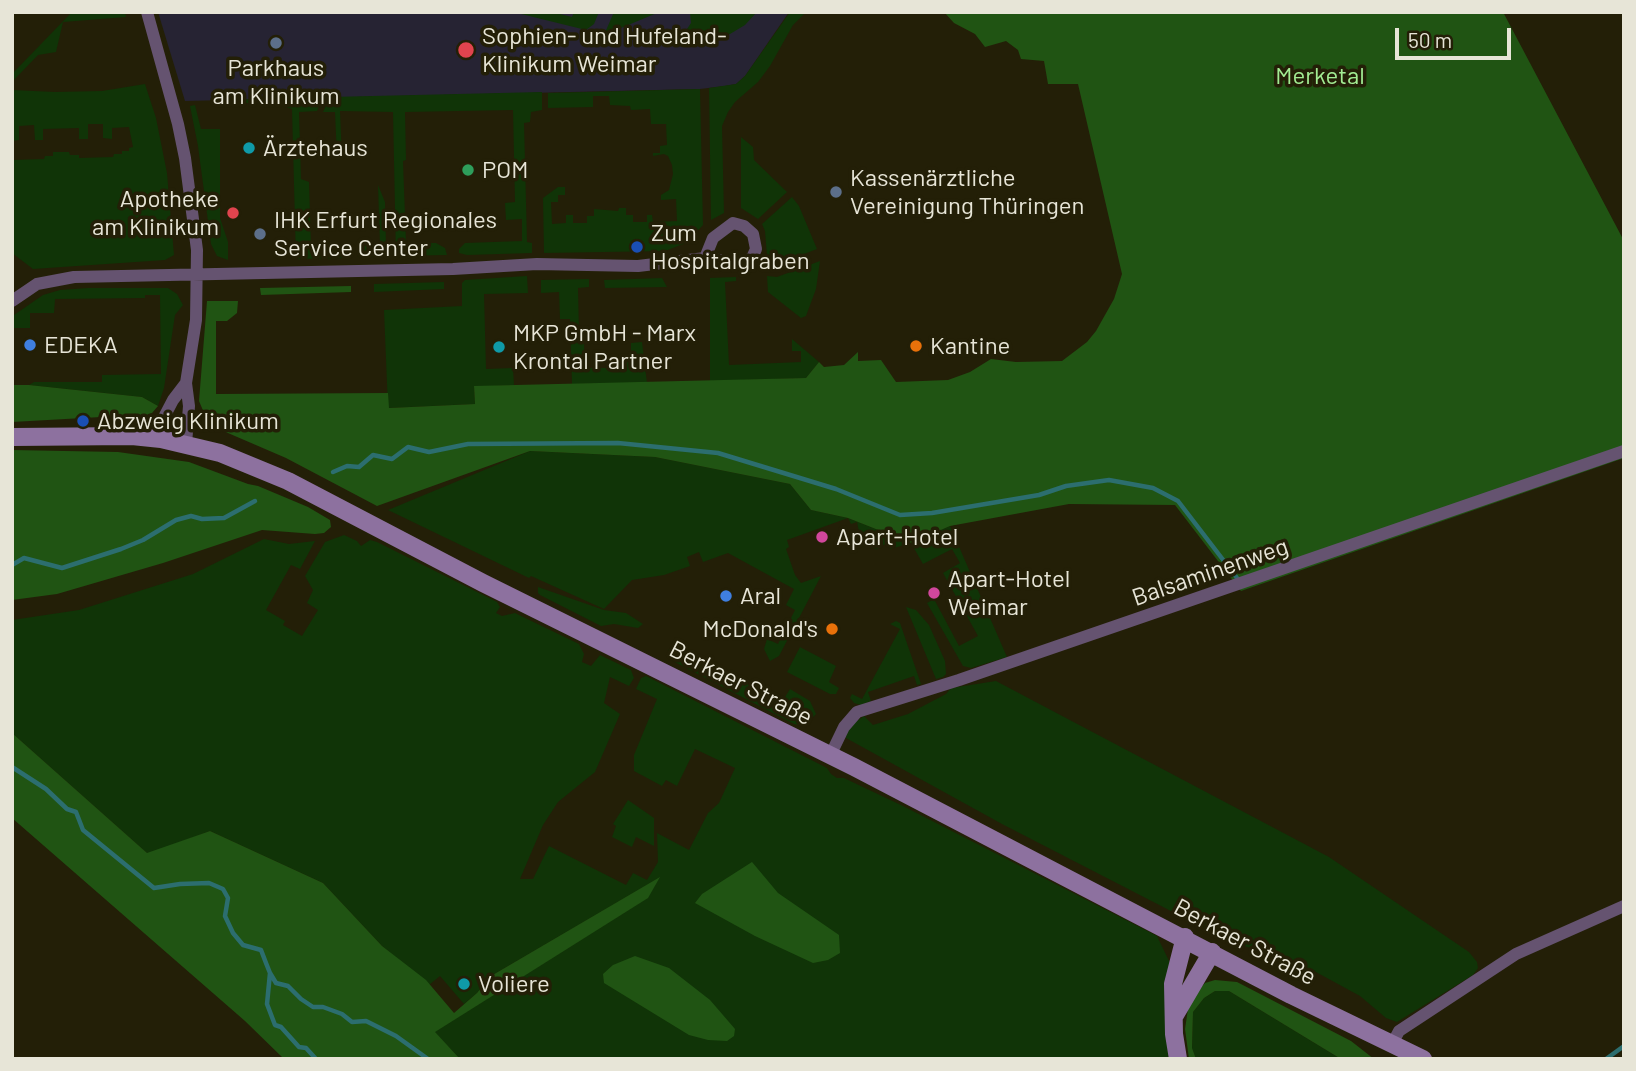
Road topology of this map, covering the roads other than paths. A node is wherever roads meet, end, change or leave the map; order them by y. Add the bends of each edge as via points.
1 (147, 12) edge
2 (705, 258) dead end
3 (198, 276) junction
4 (12, 301) edge
5 (187, 383) junction
6 (12, 436) edge
7 (162, 439) junction
8 (186, 444) junction
9 (1624, 451) edge
10 (830, 756) junction
11 (1624, 906) edge
12 (1185, 937) junction
13 (1212, 952) junction
14 (1175, 1015) junction
15 (1392, 1044) junction
16 (1178, 1059) edge
17 (1423, 1059) edge

1 - 3 street via 186,158
2 - 3 street via 638,265 533,264
3 - 4 street via 50,280
3 - 5 street
5 - 7 street via 162,421
5 - 8 street
6 - 7 main road, Berkaer Straße
7 - 8 main road, Berkaer Straße
8 - 10 main road, Berkaer Straße via 288,481
9 - 10 street, Balsaminenweg via 857,712
10 - 12 main road, Berkaer Straße
11 - 15 street via 1516,954 1399,1031
12 - 13 main road, Berkaer Straße
12 - 14 main road via 1174,974
13 - 14 main road
13 - 15 main road, Berkaer Straße
14 - 16 main road
15 - 17 main road, Berkaer Straße

